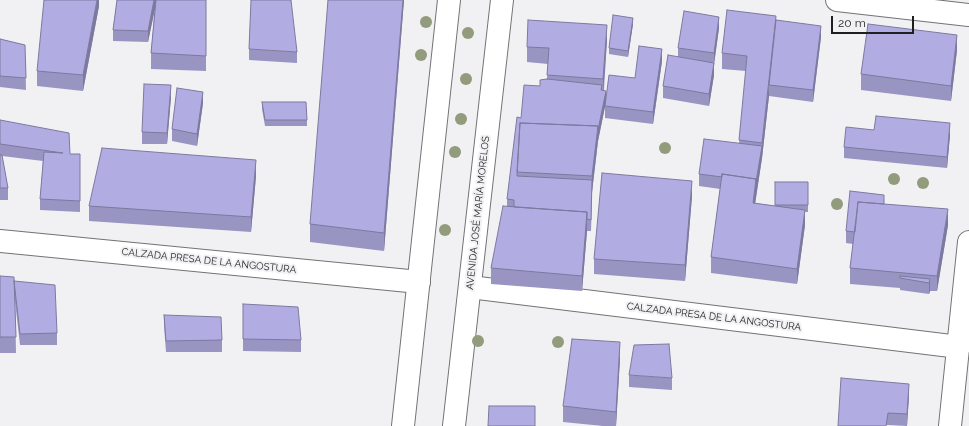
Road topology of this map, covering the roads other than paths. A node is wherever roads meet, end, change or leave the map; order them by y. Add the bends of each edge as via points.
1 (449, 0) edge
2 (502, 0) edge
3 (837, 0) edge
4 (969, 15) edge
5 (0, 241) edge
6 (969, 242) edge
7 (419, 282) junction
8 (470, 287) junction
9 (959, 347) junction
10 (403, 426) edge
11 (454, 426) edge
12 (950, 426) edge

1 - 7 street
2 - 8 street, AVENIDA JOSÉ MARÍA MORELOS
3 - 4 street
5 - 7 street, CALZADA PRESA DE LA ANGOSTURA
6 - 9 street
7 - 10 street
8 - 9 street, CALZADA PRESA DE LA ANGOSTURA
8 - 11 street, AVENIDA JOSÉ MARÍA MORELOS
9 - 12 street

